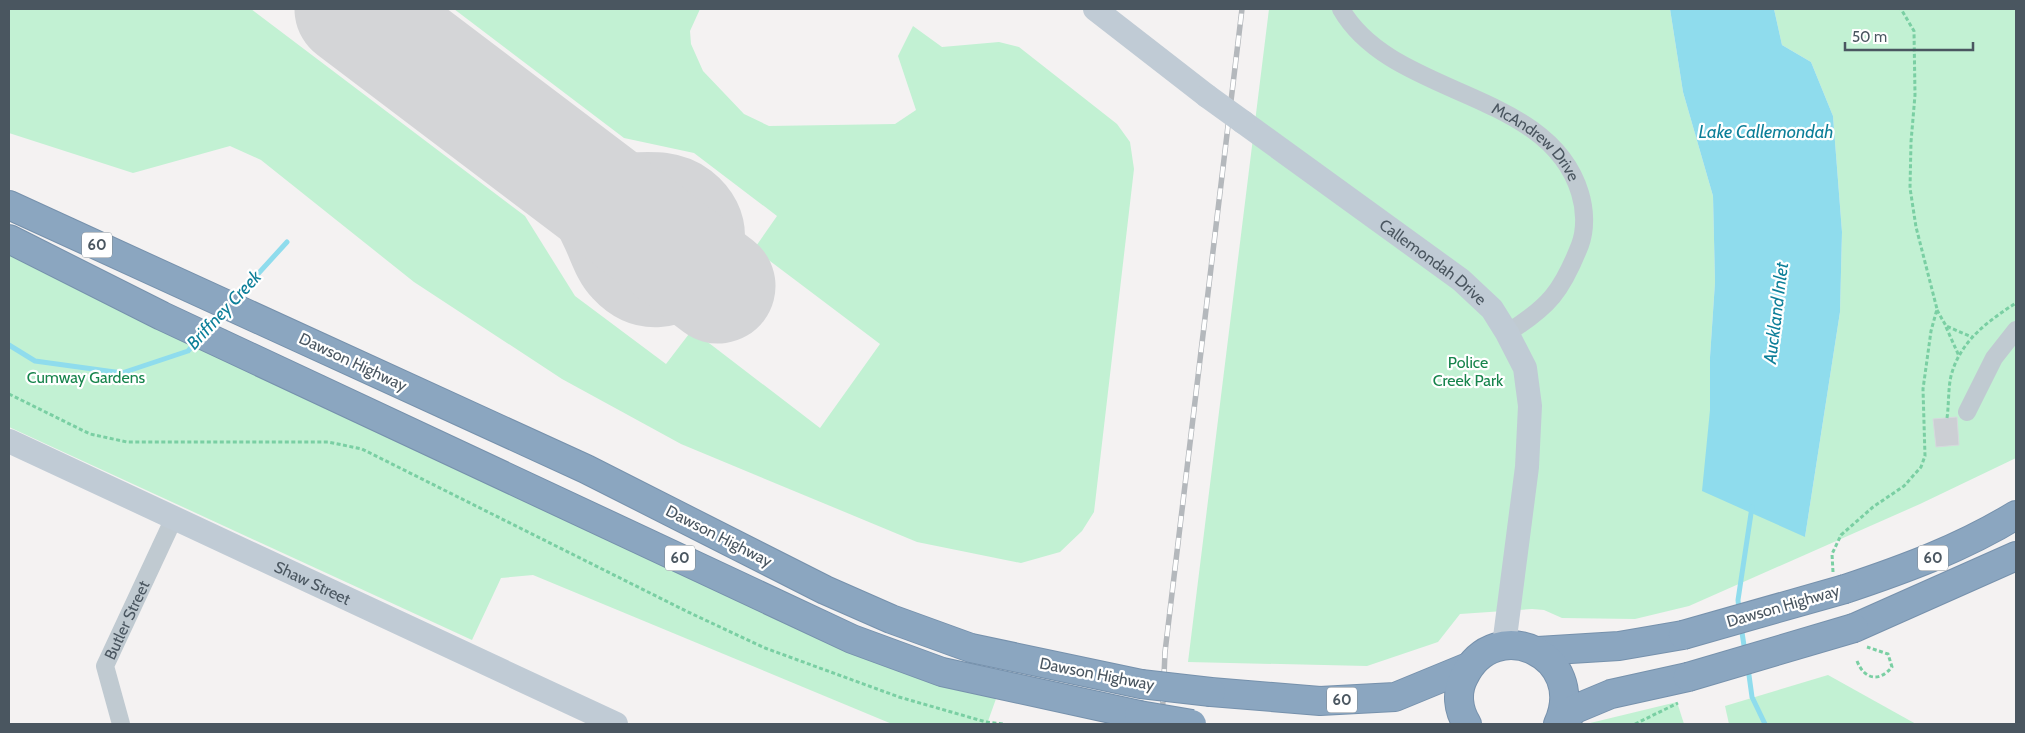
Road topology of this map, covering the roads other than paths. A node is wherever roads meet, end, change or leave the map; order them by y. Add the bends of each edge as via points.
1 (1095, 9) edge
2 (1341, 9) edge
3 (9, 205) edge
4 (9, 239) edge
5 (2016, 330) edge
6 (1507, 333) junction
7 (1967, 412) dead end
8 (9, 441) edge
9 (2016, 515) edge
10 (174, 518) junction
11 (2016, 556) edge
12 (1504, 645) junction
13 (1538, 651) junction
14 (1468, 668) junction
15 (121, 724) edge
16 (616, 724) edge
17 (1192, 724) edge
18 (1467, 724) edge
19 (1559, 724) edge

1 - 6 street, Callemondah Drive, bridge via 1206,96 1462,280 1492,309
2 - 6 street, McAndrew Drive via 1363,38 1404,66 1512,117 1542,137 1564,159 1577,180 1584,206 1583,236 1570,270 1554,297 1533,317
3 - 14 highway, Dawson Highway / 60, bridge via 586,469 825,590 891,619 971,648 1141,684 1320,701 1395,697
4 - 17 highway, Dawson Highway / 60, bridge via 162,316 852,639 942,672
5 - 7 street via 1994,358
6 - 12 street, Callemondah Drive via 1525,368 1530,406 1527,467
8 - 10 street, Shaw Street
9 - 13 highway, Dawson Highway / 60, bridge via 1983,535 1922,563 1839,581 1683,635 1619,646
10 - 15 street, Butler Street via 105,666
10 - 16 street, Shaw Street
11 - 19 highway, 60, bridge via 1857,636 1687,688 1611,694 1575,709
12 - 13 highway, 60 via 1522,645
12 - 14 highway, 60 via 1484,652
13 - 19 highway, 60 via 1552,662 1561,677 1565,694 1564,712
14 - 18 highway, 60 via 1461,683 1459,700 1462,717

